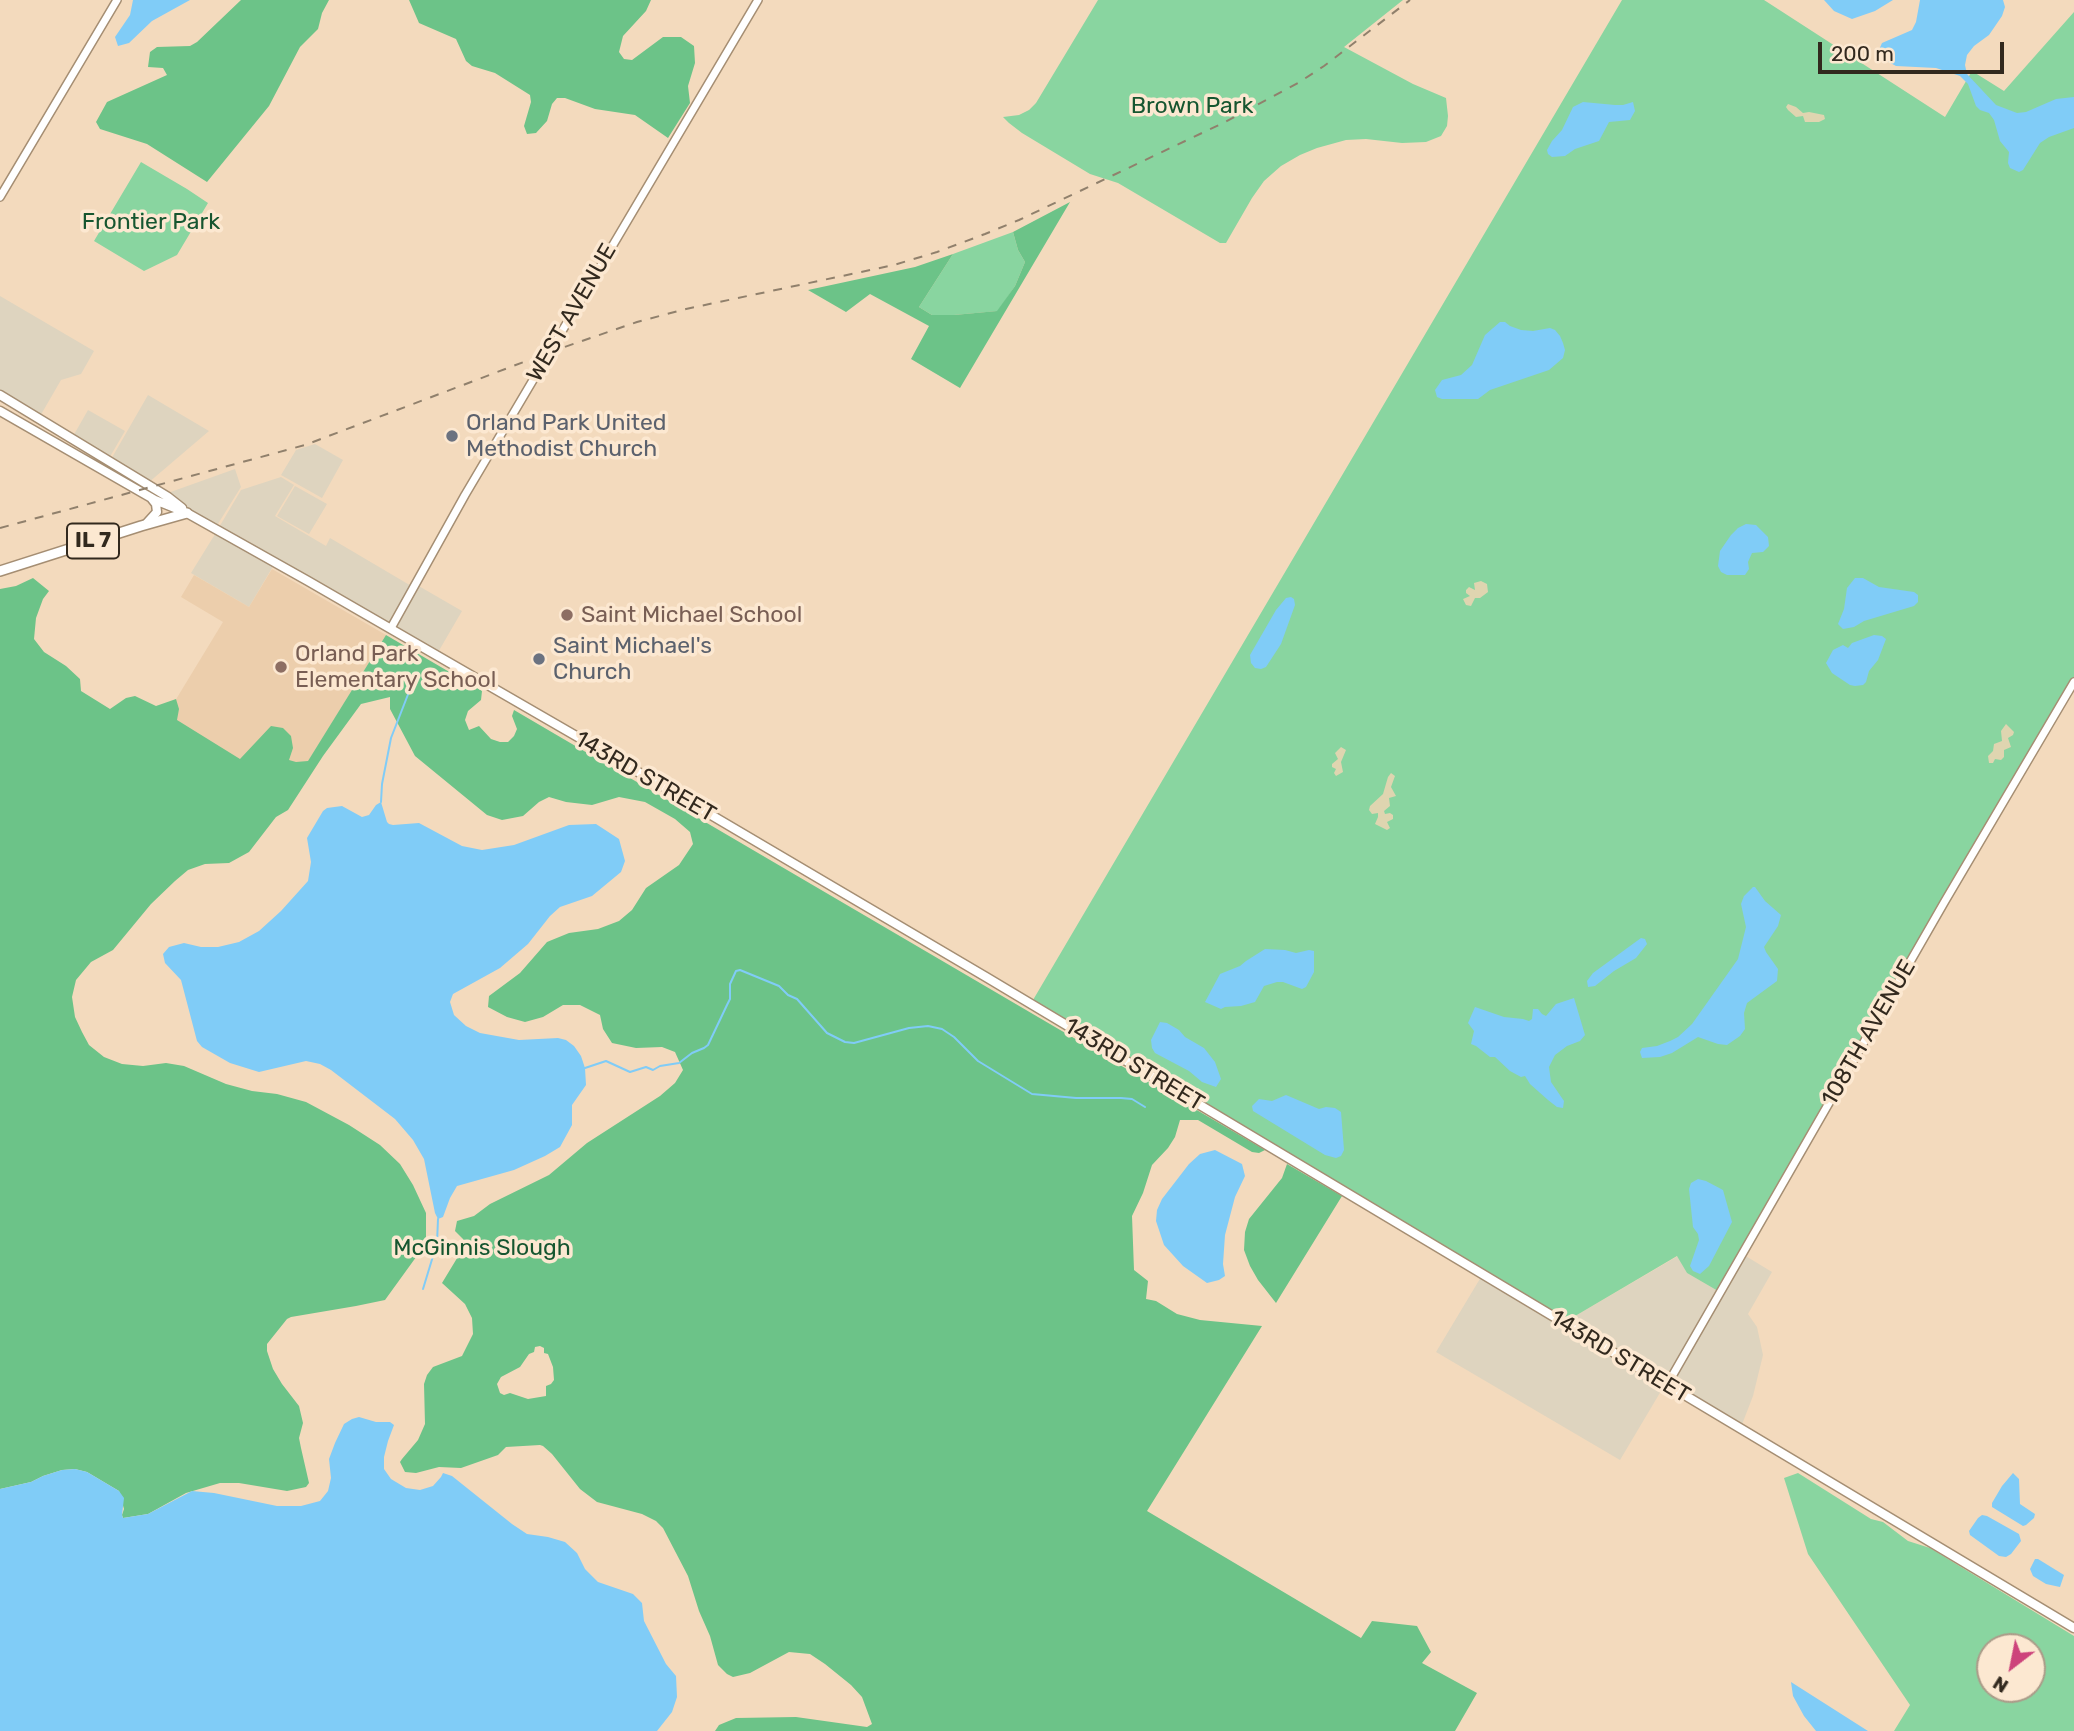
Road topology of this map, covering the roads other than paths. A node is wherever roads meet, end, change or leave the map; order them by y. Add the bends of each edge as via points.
1 (117, 0) edge
2 (758, 0) edge
3 (0, 197) edge
4 (0, 395) edge
5 (0, 411) edge
6 (147, 495) junction
7 (187, 513) junction
8 (146, 524) junction
9 (0, 571) edge
10 (391, 628) junction
11 (2074, 682) edge
12 (1667, 1385) junction
13 (2074, 1628) edge

1 - 3 street
2 - 10 street, WEST AVENUE
4 - 7 main road
5 - 6 main road
6 - 7 main road
6 - 8 main road via 157,512
7 - 8 main road, IL 7
7 - 10 main road, 143RD STREET
8 - 9 main road, IL 7
10 - 12 main road, 143RD STREET
11 - 12 street, 108TH AVENUE
12 - 13 main road, 143RD STREET

